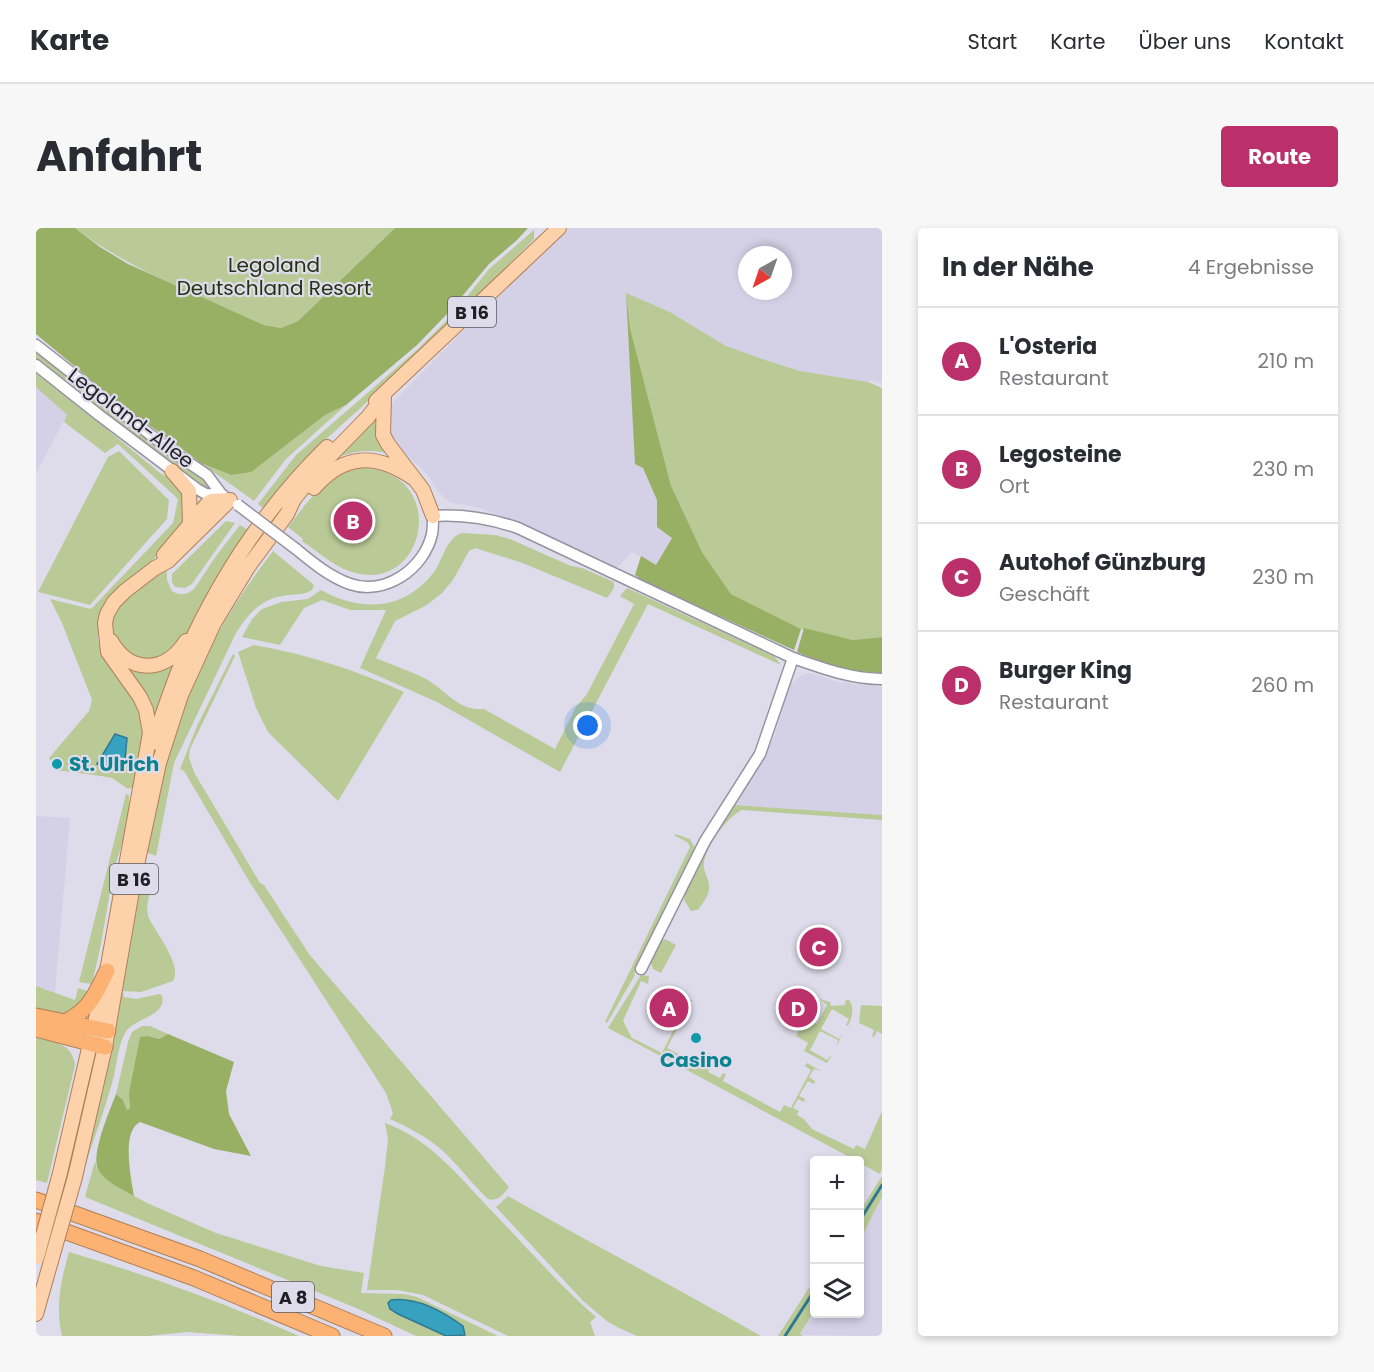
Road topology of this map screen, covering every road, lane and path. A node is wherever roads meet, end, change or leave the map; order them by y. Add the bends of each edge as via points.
1 (559, 228) edge
2 (36, 345) edge
3 (36, 365) edge
4 (384, 396) junction
5 (172, 471) junction
6 (413, 478) junction
7 (230, 500) junction
8 (287, 514) junction
9 (433, 516) junction
10 (190, 524) junction
11 (155, 568) junction
12 (201, 623) junction
13 (106, 631) junction
14 (794, 658) junction
15 (882, 679) edge
16 (143, 770) junction
17 (641, 969) dead end
18 (107, 971) junction
19 (36, 1016) edge
20 (67, 1021) junction
21 (36, 1029) edge
22 (100, 1037) junction
23 (36, 1200) edge
24 (36, 1221) edge
25 (36, 1259) edge
26 (36, 1314) edge
27 (332, 1336) edge
28 (384, 1336) edge

1 - 4 main road, B 16
2 - 7 street, Legoland-Allee via 207,475
3 - 5 street, Legoland-Allee
4 - 6 main road via 383,435
4 - 8 main road, B 16 via 294,499
4 - 12 main road, B 16 via 363,411 293,483 235,562
5 - 7 street, Legoland-Allee via 206,494
5 - 10 main road via 189,491
6 - 8 main road via 382,461 341,466 329,472
6 - 9 main road via 423,490
7 - 9 street, bridge via 332,576 365,587 393,582 418,562 432,534
7 - 10 main road via 208,503
7 - 11 main road via 168,561
8 - 22 main road, B 16 via 214,623 169,729
9 - 14 street via 460,514 518,528
10 - 11 main road
11 - 13 main road via 114,602 107,614
12 - 13 main road via 177,653 150,666 129,661
12 - 16 main road, B 16
13 - 16 main road via 108,652 146,710 150,734
14 - 15 street via 831,671
14 - 17 street via 760,754 705,841
16 - 18 main road, B 16
18 - 20 highway via 84,1011
18 - 22 main road, B 16
19 - 20 highway
20 - 22 highway
21 - 22 highway
22 - 25 main road, B 16, bridge
22 - 26 main road, B 16, bridge via 75,1177
23 - 28 highway, A 8 via 201,1260
24 - 27 highway, A 8 via 194,1278

